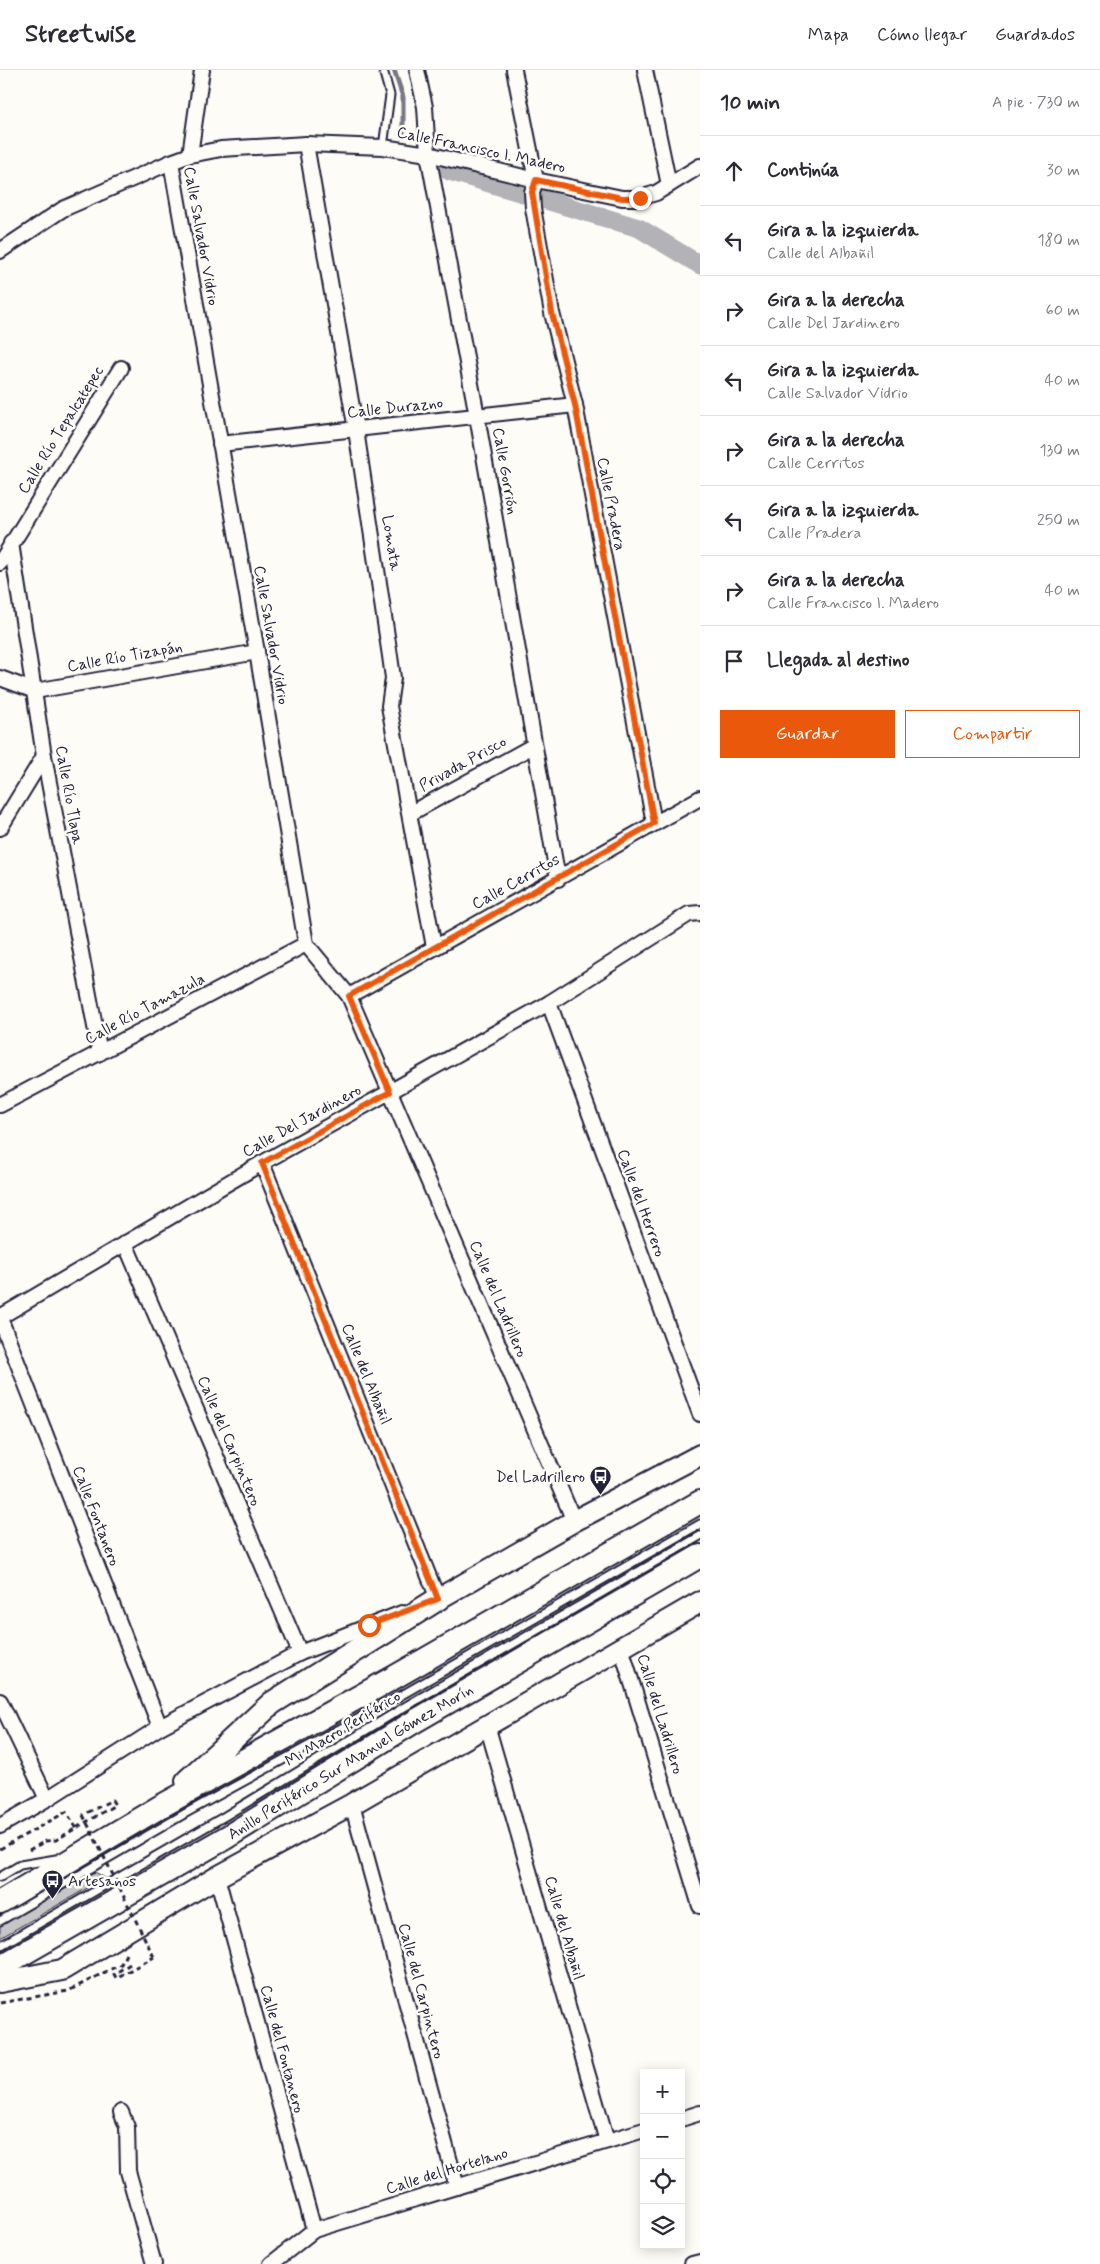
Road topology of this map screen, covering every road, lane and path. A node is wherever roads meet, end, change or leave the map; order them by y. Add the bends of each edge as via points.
1 (202, 70) edge
2 (383, 70) edge
3 (417, 70) edge
4 (514, 70) edge
5 (645, 70) edge
6 (306, 144) junction
7 (383, 147) junction
8 (428, 154) junction
9 (190, 155) junction
10 (171, 162) junction
11 (700, 166) edge
12 (669, 184) junction
13 (534, 186) junction
14 (0, 251) edge
15 (121, 368) dead end
16 (575, 405) junction
17 (477, 416) junction
18 (356, 430) junction
19 (220, 444) junction
20 (11, 543) junction
21 (0, 563) edge
22 (257, 652) junction
23 (0, 678) edge
24 (34, 691) junction
25 (533, 746) junction
26 (44, 756) junction
27 (700, 798) edge
28 (411, 813) junction
29 (654, 823) junction
30 (0, 828) edge
31 (558, 879) junction
32 (700, 913) edge
33 (306, 944) junction
34 (434, 947) junction
35 (349, 996) junction
36 (549, 1003) junction
37 (100, 1053) junction
38 (390, 1092) junction
39 (0, 1105) edge
40 (262, 1163) junction
41 (125, 1243) junction
42 (0, 1317) edge
43 (700, 1414) edge
44 (700, 1456) edge
45 (700, 1502) edge
46 (574, 1521) junction
47 (700, 1524) edge
48 (700, 1536) edge
49 (700, 1556) edge
50 (438, 1599) junction
51 (700, 1602) edge
52 (621, 1647) junction
53 (300, 1653) junction
54 (0, 1701) edge
55 (487, 1725) junction
56 (160, 1727) junction
57 (47, 1800) junction
58 (352, 1804) junction
59 (158, 1808) junction
60 (0, 1826) edge
61 (77, 1829) junction
62 (0, 1849) edge
63 (23, 1854) dead end
64 (81, 1855) junction
65 (0, 1877) edge
66 (217, 1877) junction
67 (0, 1902) edge
68 (700, 1906) edge
69 (0, 1921) edge
70 (0, 1946) edge
71 (121, 1964) dead end
72 (0, 1967) edge
73 (0, 1982) edge
74 (120, 2112) dead end
75 (700, 2113) edge
76 (685, 2118) edge
77 (640, 2131) edge
78 (607, 2141) junction
79 (457, 2186) junction
80 (314, 2230) junction
81 (700, 2262) edge
82 (154, 2264) edge
83 (271, 2264) edge
84 (692, 2264) edge

1 - 9 street
2 - 7 lane via 390,95
3 - 8 street, Calle Gorrión via 425,107
4 - 13 street, Calle Pradera
5 - 12 street
6 - 7 street, Calle Francisco I. Madero
6 - 9 street, Calle Francisco I. Madero via 221,149
6 - 18 street, Lomata
7 - 8 street, Calle Francisco I. Madero
8 - 13 street, Calle Francisco I. Madero
8 - 17 street, Calle Gorrión
9 - 10 street, Calle Francisco I. Madero
10 - 14 street, Calle Francisco I. Madero via 63,209
10 - 19 street, Calle Salvador Vidrio
11 - 12 street, Calle Francisco I. Madero
12 - 13 street, Calle Francisco I. Madero via 640,198
13 - 16 street, Calle Pradera via 534,208 552,313
15 - 20 street, Calle Río Tepalcatepec
16 - 17 street, Calle Durazno
16 - 29 street, Calle Pradera
17 - 18 street, Calle Durazno
17 - 25 street, Calle Gorrión
18 - 19 street, Calle Durazno
18 - 28 street, Lomata via 393,678 389,706
19 - 22 street, Calle Salvador Vidrio
20 - 21 street, Calle Río Tepalcatepec
20 - 24 street, Calle Río Tlapa
22 - 24 street, Calle Río Tizapán
22 - 33 street, Calle Salvador Vidrio
23 - 24 street
24 - 26 street, Calle Río Tlapa
25 - 28 street, Privada Prisco
25 - 31 street, Calle Gorrión
26 - 30 street
26 - 37 street, Calle Río Tlapa
27 - 29 street, Calle Cerritos
28 - 34 street, Lomata
29 - 31 street, Calle Cerritos
31 - 34 street, Calle Cerritos
32 - 36 street, Calle Del Jardinero via 689,914
33 - 35 street
33 - 37 street, Calle Río Tamazula
34 - 35 street, Calle Cerritos
35 - 38 street
36 - 38 street, Calle Del Jardinero
36 - 43 street, Calle del Herrero
37 - 39 street, Calle Río Tamazula
38 - 40 street, Calle Del Jardinero
38 - 46 street, Calle del Ladrillero
40 - 41 street, Calle Del Jardinero
40 - 50 street, Calle del Albañil
41 - 42 street, Calle Del Jardinero
41 - 53 street, Calle del Carpintero
42 - 56 street, Calle Fontanero
44 - 46 main road
45 - 59 highway
46 - 50 main road
47 - 69 lane, Mi Macro Periférico
48 - 70 lane, Mi Macro Periférico
49 - 72 highway, Anillo Periférico Sur Manuel Gómez Morín via 417,1720 228,1837
50 - 53 street
50 - 59 highway via 272,1703
51 - 52 main road
52 - 55 main road
52 - 68 street, Calle del Ladrillero
53 - 56 street
54 - 57 street
55 - 58 main road
55 - 78 street, Calle del Albañil
56 - 57 street
57 - 60 street
58 - 66 main road
58 - 79 street, Calle del Carpintero
59 - 64 highway
61 - 62 path via 66,1812
61 - 63 path
61 - 71 path, bridge via 115,1805 112,1800 83,1815 154,1956 116,1978 114,1974 130,1964
64 - 65 lane via 20,1865
64 - 67 highway
66 - 73 main road via 62,1970
66 - 80 street, Calle del Fontanero
74 - 82 street via 127,2127 128,2171
75 - 76 street
77 - 78 street, Calle del Hortelano
78 - 79 street, Calle del Hortelano
79 - 80 street, Calle del Hortelano
80 - 83 street, Calle del Hortelano
81 - 84 street

